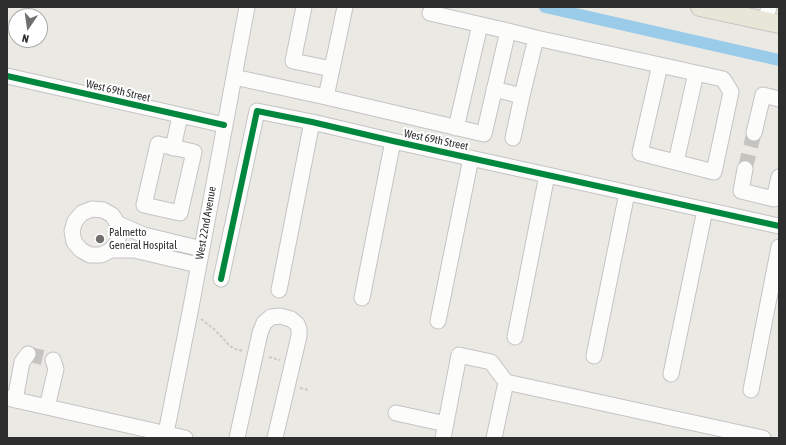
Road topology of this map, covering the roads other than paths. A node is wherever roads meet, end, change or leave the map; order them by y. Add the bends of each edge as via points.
1 (247, 7) edge
2 (304, 7) edge
3 (345, 7) edge
4 (700, 7) edge
5 (430, 13) dead end
6 (771, 18) edge
7 (480, 25) junction
8 (508, 31) junction
9 (536, 38) junction
10 (660, 65) junction
11 (332, 69) junction
12 (696, 73) junction
13 (7, 76) edge
14 (234, 77) junction
15 (494, 89) junction
16 (522, 96) junction
17 (326, 97) junction
18 (779, 99) edge
19 (180, 116) junction
20 (312, 122) junction
21 (224, 125) junction
22 (456, 128) junction
23 (754, 133) tunnel mouth
24 (513, 138) dead end
25 (393, 141) junction
26 (173, 148) junction
27 (471, 158) junction
28 (676, 162) junction
29 (745, 169) tunnel mouth
30 (547, 175) junction
31 (779, 177) edge
32 (627, 192) junction
33 (704, 210) junction
34 (118, 224) junction
35 (779, 226) edge
36 (779, 247) edge
37 (202, 249) junction
38 (111, 250) junction
39 (198, 265) junction
40 (221, 279) dead end
41 (279, 290) dead end
42 (362, 298) dead end
43 (438, 321) dead end
44 (515, 337) dead end
45 (28, 354) dead end
46 (594, 356) dead end
47 (53, 360) dead end
48 (671, 374) dead end
49 (506, 382) junction
50 (751, 390) dead end
51 (11, 399) edge
52 (47, 407) junction
53 (396, 413) dead end
54 (444, 431) edge
55 (166, 436) edge
56 (185, 438) edge
57 (237, 438) edge
58 (274, 438) edge
59 (494, 438) edge
60 (763, 438) edge

1 - 14 street, West 22nd Avenue
2 - 11 street via 293,61
3 - 11 street
4 - 6 main road
5 - 7 street
7 - 8 street
7 - 22 street
8 - 9 street
8 - 15 street
9 - 10 street
9 - 16 street
10 - 12 street
10 - 28 street via 640,153
11 - 17 street
12 - 28 street
12 - 28 street via 723,78 731,92 714,172
13 - 19 street, West 69th Street
14 - 17 street
14 - 21 street, West 22nd Avenue
15 - 16 street
15 - 22 street via 484,134
16 - 24 street
17 - 22 street
18 - 23 street via 763,95
19 - 21 street, West 69th Street
19 - 26 street
20 - 25 street, West 69th Street
20 - 40 street, West 69th Street via 257,112
20 - 41 street
21 - 37 street, West 22nd Avenue
25 - 27 street, West 69th Street
25 - 42 street
26 - 26 street via 194,152 180,213 144,205 158,144
27 - 30 street, West 69th Street
27 - 43 street
29 - 31 street via 741,191 774,199
30 - 32 street, West 69th Street
30 - 44 street
32 - 33 street, West 69th Street
32 - 46 street
33 - 35 street, West 69th Street
33 - 48 street
34 - 37 street via 144,235
34 - 38 street via 117,243
34 - 38 street via 108,212 92,209 82,213 75,221 72,231 74,242 80,250 90,255 101,255
36 - 50 street
37 - 39 street, West 22nd Avenue
38 - 39 street via 134,250
39 - 55 street, West 22nd Avenue
45 - 51 street via 22,362
47 - 52 street via 56,370
49 - 54 street via 491,362 459,355
49 - 59 street
49 - 60 street
51 - 52 street
52 - 55 street
53 - 54 street
55 - 56 street
57 - 58 street via 260,333 264,323 271,317 280,316 291,319 296,324 299,336

